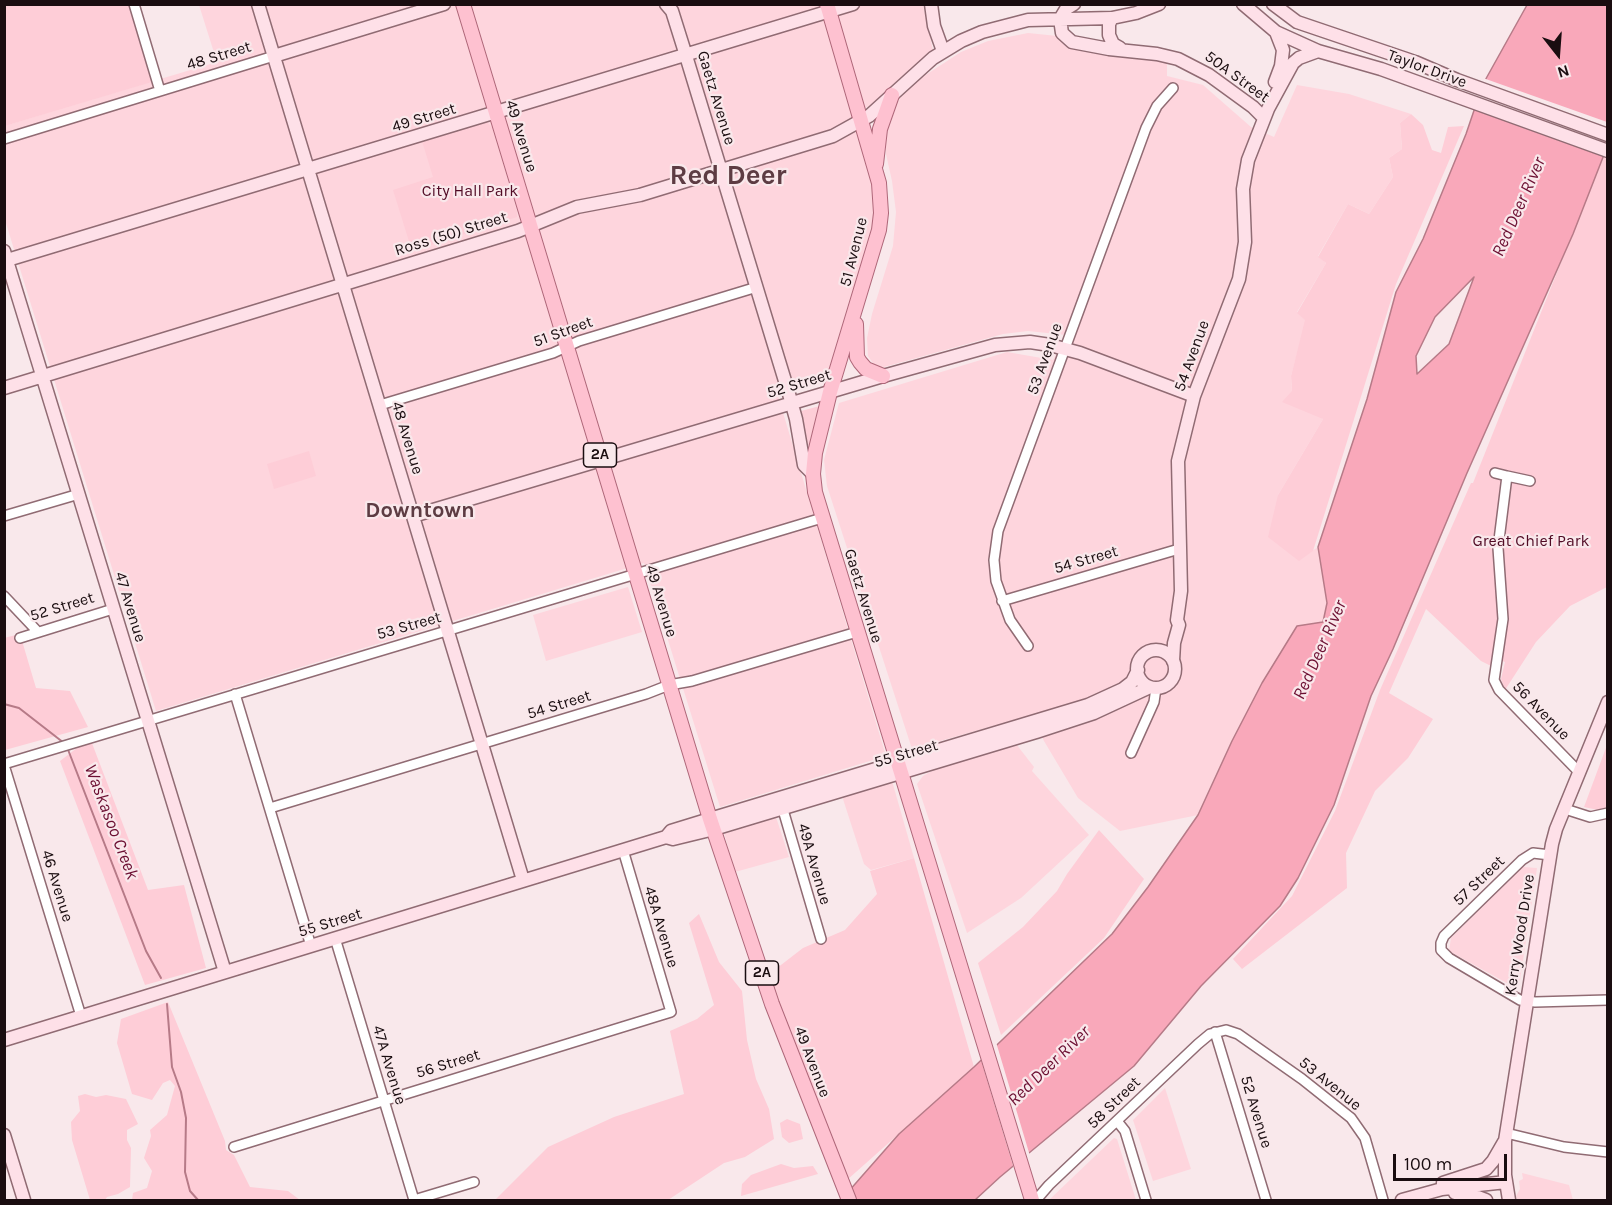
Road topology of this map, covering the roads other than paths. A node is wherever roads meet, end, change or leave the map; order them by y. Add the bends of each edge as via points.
1 (134, 4) edge
2 (258, 4) edge
3 (444, 4) edge
4 (464, 4) edge
5 (666, 4) edge
6 (853, 4) edge
7 (931, 4) edge
8 (1074, 4) edge
9 (1159, 4) edge
10 (1243, 4) edge
11 (1273, 4) edge
12 (828, 8) edge
13 (1112, 18) junction
14 (1060, 19) junction
15 (1276, 32) junction
16 (1120, 48) junction
17 (943, 51) junction
18 (1318, 51) junction
19 (274, 56) junction
20 (686, 56) junction
21 (1173, 88) dead end
22 (160, 91) junction
23 (892, 95) junction
24 (496, 113) junction
25 (1266, 113) junction
26 (861, 122) junction
27 (1608, 135) edge
28 (4, 139) edge
29 (1608, 151) edge
30 (875, 169) junction
31 (308, 170) junction
32 (721, 170) junction
33 (530, 226) junction
34 (5, 257) edge
35 (343, 284) junction
36 (757, 287) junction
37 (856, 310) junction
38 (567, 347) junction
39 (1065, 349) junction
40 (43, 376) junction
41 (883, 376) junction
42 (4, 388) edge
43 (830, 392) junction
44 (1194, 396) junction
45 (792, 403) junction
46 (380, 405) junction
47 (602, 459) junction
48 (1495, 473) dead end
49 (813, 474) junction
50 (1507, 476) junction
51 (1530, 481) dead end
52 (79, 494) junction
53 (4, 516) edge
54 (413, 516) junction
55 (822, 518) junction
56 (1179, 549) junction
57 (636, 574) junction
58 (4, 596) edge
59 (1002, 601) junction
60 (113, 609) junction
61 (1177, 620) junction
62 (448, 631) junction
63 (38, 632) junction
64 (857, 632) junction
65 (20, 638) dead end
66 (1028, 646) dead end
67 (1154, 651) junction
68 (1173, 662) junction
69 (1138, 670) junction
70 (669, 685) junction
71 (1153, 687) junction
72 (235, 694) junction
73 (1608, 702) edge
74 (148, 721) junction
75 (481, 744) junction
76 (1131, 753) dead end
77 (4, 764) edge
78 (900, 767) junction
79 (1579, 771) junction
80 (781, 803) junction
81 (270, 808) junction
82 (1564, 808) junction
83 (1608, 813) edge
84 (712, 824) junction
85 (622, 850) junction
86 (1550, 855) junction
87 (523, 880) junction
88 (335, 938) junction
89 (821, 939) dead end
90 (311, 946) junction
91 (225, 972) junction
92 (1608, 1000) edge
93 (1526, 1001) junction
94 (671, 1012) joint
95 (81, 1017) junction
96 (1215, 1032) junction
97 (4, 1040) edge
98 (384, 1100) junction
99 (1117, 1121) junction
100 (4, 1135) edge
101 (1505, 1137) junction
102 (234, 1147) dead end
103 (1608, 1152) edge
104 (474, 1182) dead end
105 (1506, 1182) junction
106 (1430, 1192) junction
107 (24, 1200) edge
108 (414, 1200) edge
109 (849, 1200) edge
110 (1034, 1200) edge
111 (1146, 1200) edge
112 (1266, 1200) edge
113 (1383, 1200) edge
114 (1402, 1200) edge
115 (1486, 1200) edge
116 (1509, 1200) edge

1 - 22 street
2 - 19 street, 48 Avenue
3 - 19 street, 48 Street
4 - 24 main road, 49 Avenue / 2A
5 - 20 street, Gaetz Avenue via 672,11
6 - 12 street, 49 Street
7 - 17 street
8 - 14 street
9 - 13 street, Ross (50) Street
10 - 15 street, Taylor Drive
11 - 27 street, Taylor Drive via 1297,22
12 - 20 street, 49 Street
12 - 26 main road, 51 Avenue
13 - 14 street, Ross (50) Street
13 - 16 street via 1109,35
14 - 16 street, 50A Street via 1062,33 1072,42
14 - 17 street, Ross (50) Street via 1008,24
15 - 18 street, Taylor Drive
15 - 25 street via 1283,59
16 - 25 street, 50A Street via 1165,55 1191,64
17 - 23 street, Ross (50) Street
18 - 25 street via 1293,63
18 - 29 street, Taylor Drive via 1380,69
19 - 22 street, 48 Street
19 - 31 street, 48 Avenue
20 - 24 street, 49 Street
20 - 32 street, Gaetz Avenue
21 - 39 street, 53 Avenue via 1148,123
22 - 28 street, 48 Street
23 - 26 street, Ross (50) Street
23 - 30 main road via 880,129
24 - 31 street, 49 Street
24 - 33 main road, 49 Avenue / 2A
25 - 44 street, 54 Avenue via 1244,181 1245,242 1239,279
26 - 30 main road, 51 Avenue
26 - 32 street, Ross (50) Street via 833,136
30 - 37 main road, 51 Avenue via 880,225
31 - 34 street, 49 Street
31 - 35 street, 48 Avenue
32 - 33 street, Ross (50) Street via 640,195 591,202
32 - 36 street, Gaetz Avenue
33 - 35 street, Ross (50) Street
33 - 38 main road, 49 Avenue / 2A
34 - 40 street, 47 Avenue
35 - 40 street, Ross (50) Street
35 - 46 street, 48 Avenue
36 - 38 street, 51 Street
36 - 45 street, Gaetz Avenue
37 - 41 main road via 858,360 866,369
37 - 43 main road, 51 Avenue
38 - 46 street, 51 Street
38 - 47 main road, 49 Avenue / 2A
39 - 41 street, 52 Street via 1041,343 1006,343
39 - 44 street, 52 Street
39 - 59 street, 53 Avenue via 998,531 994,571
40 - 42 street, Ross (50) Street
40 - 52 street, 47 Avenue
41 - 43 street, 52 Street
43 - 45 street, 52 Street
43 - 49 main road, 51 Avenue via 814,453
44 - 56 street, 54 Avenue via 1178,461
45 - 47 street, 52 Street
45 - 49 street, Gaetz Avenue via 804,465
46 - 54 street, 48 Avenue
47 - 54 street, 52 Street
47 - 57 main road, 49 Avenue / 2A
48 - 50 street
49 - 55 main road, Gaetz Avenue
50 - 51 street
50 - 79 street, 56 Avenue via 1498,548 1503,619 1494,680 1499,690
52 - 53 street
52 - 60 street, 47 Avenue
54 - 62 street, 48 Avenue
55 - 57 street, 53 Street
55 - 64 main road, Gaetz Avenue
56 - 59 street, 54 Street
56 - 61 street, 54 Avenue via 1181,591
57 - 62 street, 53 Street
57 - 70 main road, 49 Avenue / 2A
58 - 63 street
59 - 66 street, 53 Avenue
60 - 63 street, 52 Street
60 - 74 street, 47 Avenue
61 - 67 street, 54 Avenue
61 - 68 street, 54 Avenue
62 - 72 street, 53 Street
62 - 75 street, 48 Avenue
63 - 65 street, 52 Street
64 - 70 street, 54 Street
64 - 78 main road, Gaetz Avenue
67 - 68 street via 1166,653
67 - 69 street via 1140,659
68 - 71 street via 1172,680
69 - 71 street via 1141,680
69 - 78 street, 55 Street via 1130,684 1101,701
70 - 75 street, 54 Street
70 - 84 main road, 49 Avenue / 2A
71 - 76 street via 1155,702
71 - 78 street, 55 Street via 1094,713
72 - 74 street, 53 Street
72 - 81 street
73 - 79 street, Kerry Wood Drive
74 - 77 street, 53 Street
74 - 91 street, 47 Avenue
75 - 81 street, 54 Street
75 - 87 street, 48 Avenue
77 - 95 street, 46 Avenue
78 - 80 street, 55 Street
78 - 110 main road, Gaetz Avenue
79 - 82 street, Kerry Wood Drive
80 - 84 street, 55 Street
80 - 89 street, 49A Avenue
81 - 90 street
82 - 83 street via 1590,817
82 - 86 street, Kerry Wood Drive
84 - 85 street, 55 Street via 671,831 666,837
84 - 109 main road, 49 Avenue / 2A via 772,1004
85 - 87 street, 55 Street
85 - 94 street, 48A Avenue
86 - 93 street, Kerry Wood Drive
86 - 93 street, 57 Street via 1535,853 1522,860 1448,932 1440,946 1449,958
87 - 88 street, 55 Street
88 - 90 street, 55 Street
88 - 98 street, 47A Avenue
90 - 91 street, 55 Street
91 - 95 street, 55 Street
92 - 93 street
93 - 101 street, Kerry Wood Drive
94 - 98 street, 56 Street
95 - 97 street, 55 Street
96 - 99 street, 58 Street
96 - 112 street, 52 Avenue
96 - 113 street, 53 Avenue via 1230,1030 1238,1034 1351,1118 1365,1138
98 - 102 street, 56 Street
98 - 108 street, 47A Avenue
99 - 110 street, 58 Street
99 - 111 street via 1125,1131
100 - 107 street
101 - 103 street
101 - 105 street, Kerry Wood Drive
101 - 106 street via 1486,1168 1442,1183
104 - 108 street
105 - 106 street
105 - 116 street
106 - 114 street
106 - 115 street via 1467,1193

